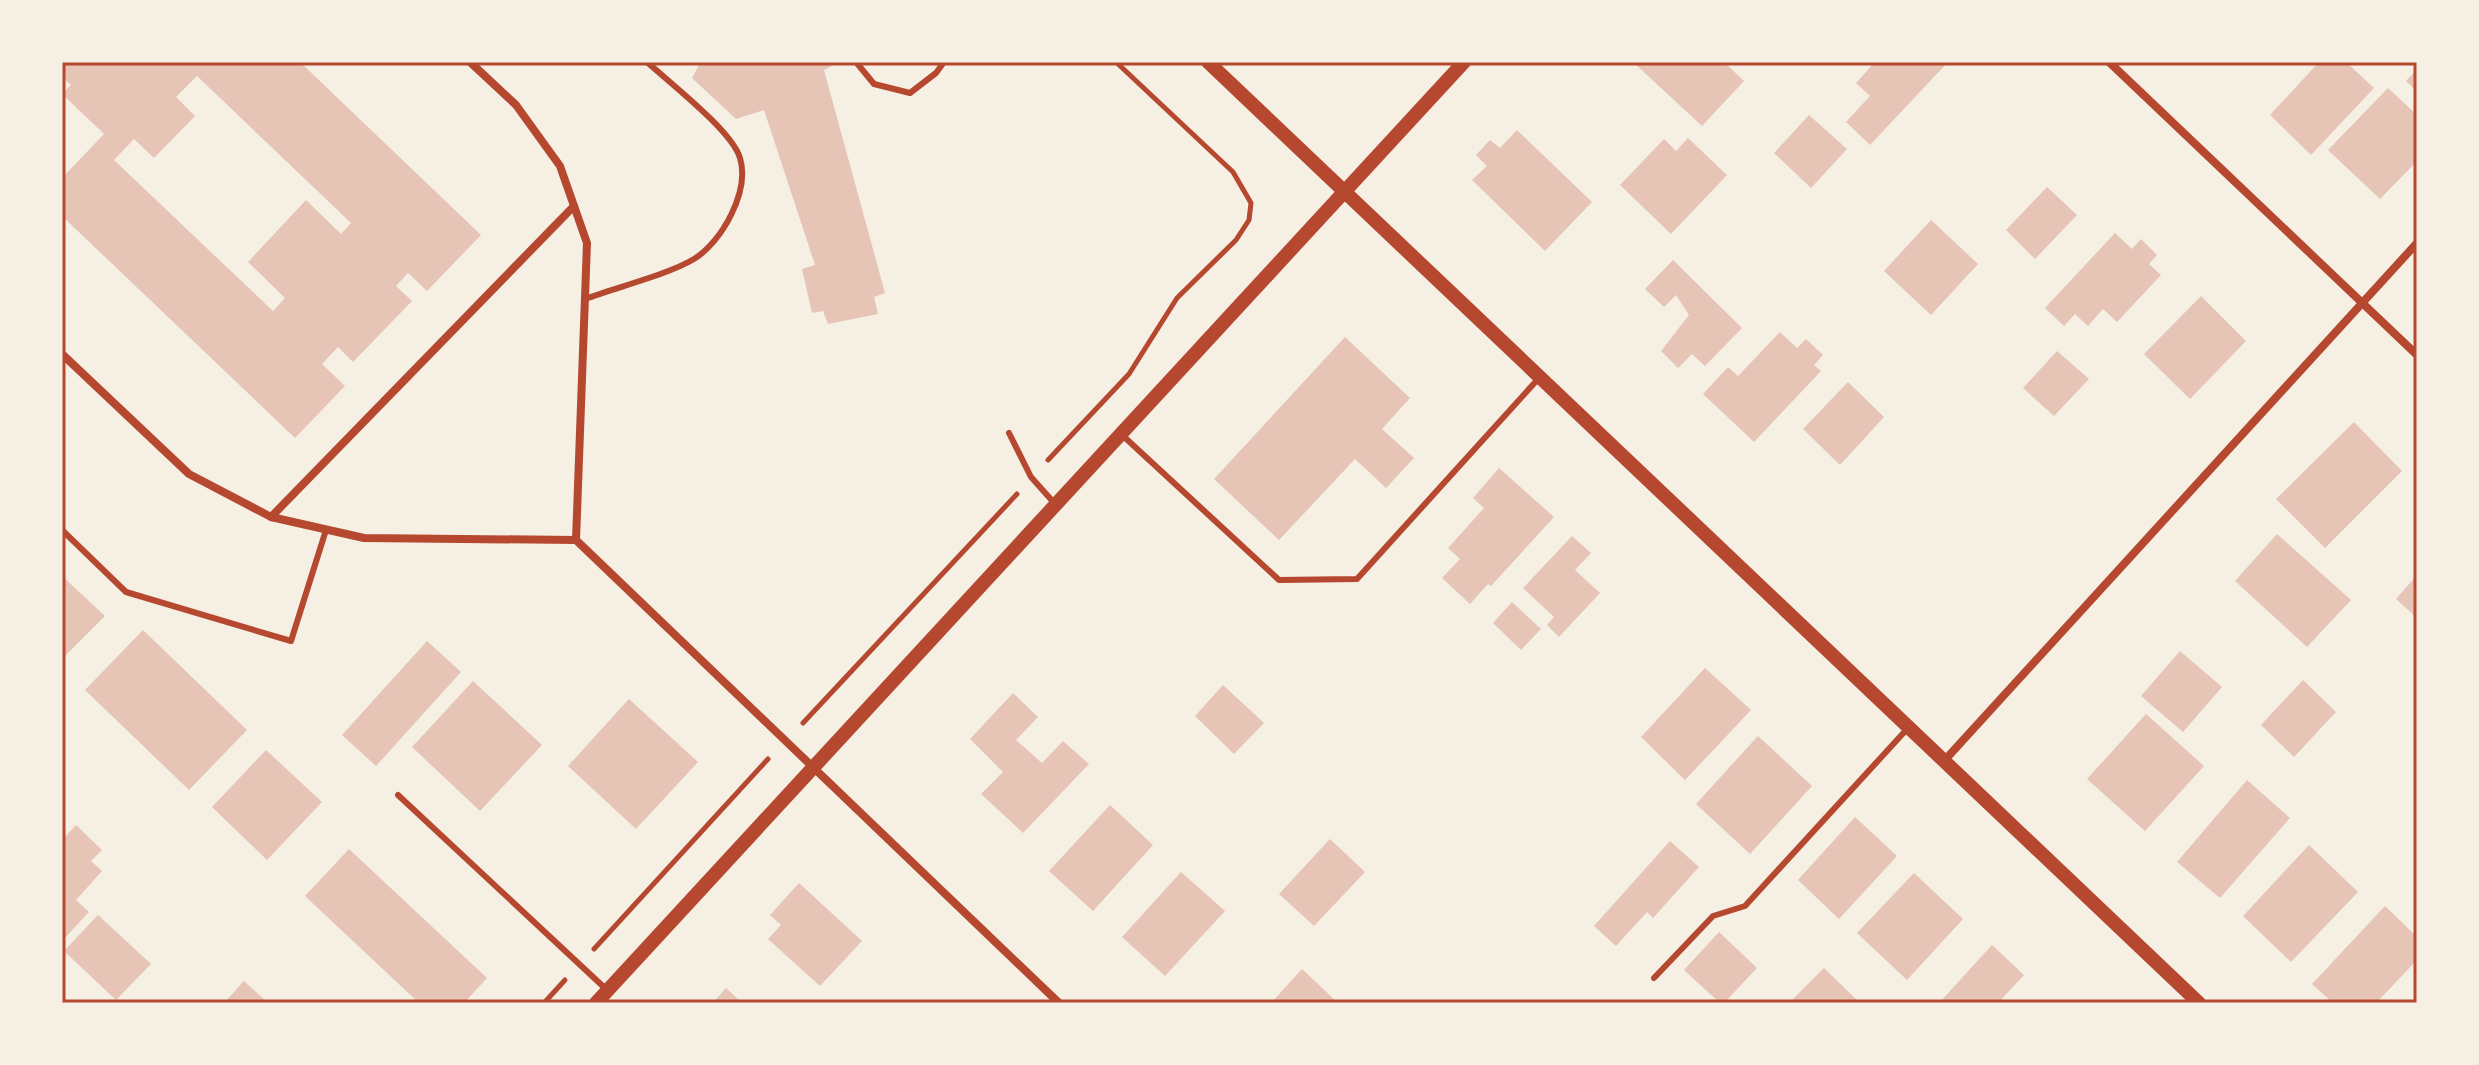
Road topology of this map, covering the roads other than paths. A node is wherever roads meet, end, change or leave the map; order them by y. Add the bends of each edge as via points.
1 (470, 62) edge
2 (647, 62) edge
3 (856, 62) edge
4 (944, 62) edge
5 (1208, 62) edge
6 (1464, 62) edge
7 (2109, 62) edge
8 (1345, 192) junction
9 (574, 206) junction
10 (2417, 243) edge
11 (585, 299) junction
12 (2362, 303) junction
13 (62, 354) edge
14 (2417, 355) edge
15 (1541, 375) junction
16 (1009, 433) dead end
17 (1121, 434) junction
18 (1056, 505) junction
19 (271, 517) junction
20 (62, 530) edge
21 (326, 530) junction
22 (576, 540) junction
23 (1908, 728) junction
24 (1944, 761) junction
25 (812, 768) junction
26 (398, 795) dead end
27 (1654, 978) dead end
28 (607, 990) junction
29 (596, 1003) edge
30 (1059, 1003) edge
31 (2199, 1003) edge

1 - 9 street via 516,105 560,166
2 - 11 lane via 716,124 740,158 740,196 719,234 695,258
3 - 4 lane via 874,84 910,93
5 - 8 street
6 - 8 street
7 - 12 street
8 - 15 street
8 - 17 street
9 - 11 street via 587,243
9 - 19 street
10 - 12 street
11 - 22 street
12 - 14 street
12 - 24 street
13 - 19 street via 189,474
15 - 17 lane via 1357,579 1279,580
15 - 23 street
16 - 18 lane via 1031,477
17 - 18 street
18 - 25 street
19 - 21 street
20 - 21 lane via 126,592 291,641
21 - 22 street via 364,538
22 - 25 street
23 - 24 street
23 - 27 lane via 1745,906 1713,916
24 - 31 street
25 - 28 street
25 - 30 street
26 - 28 lane
28 - 29 street

